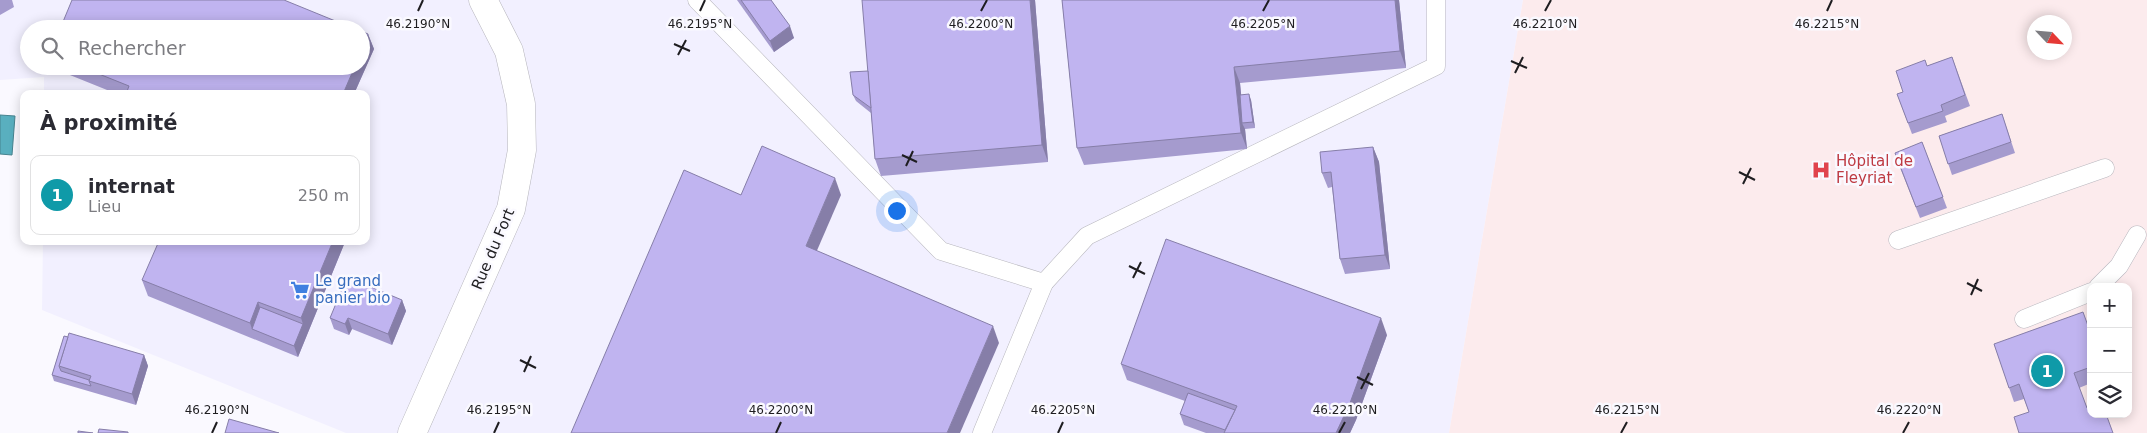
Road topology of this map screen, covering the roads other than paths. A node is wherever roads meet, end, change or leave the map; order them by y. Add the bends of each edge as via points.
1 (483, 0) edge
2 (697, 0) edge
3 (1436, 0) edge
4 (2105, 168) dead end
5 (2137, 234) dead end
6 (1898, 240) dead end
7 (1044, 283) junction
8 (2102, 283) edge
9 (2087, 294) edge
10 (2024, 319) dead end
11 (412, 433) edge
12 (982, 433) edge

1 - 11 street, Rue du Fort via 509,51 521,104 522,150 511,209
2 - 7 lane via 941,251
3 - 7 lane via 1436,66 1087,236
4 - 6 lane
5 - 8 lane via 2119,266
7 - 12 lane
9 - 10 lane

